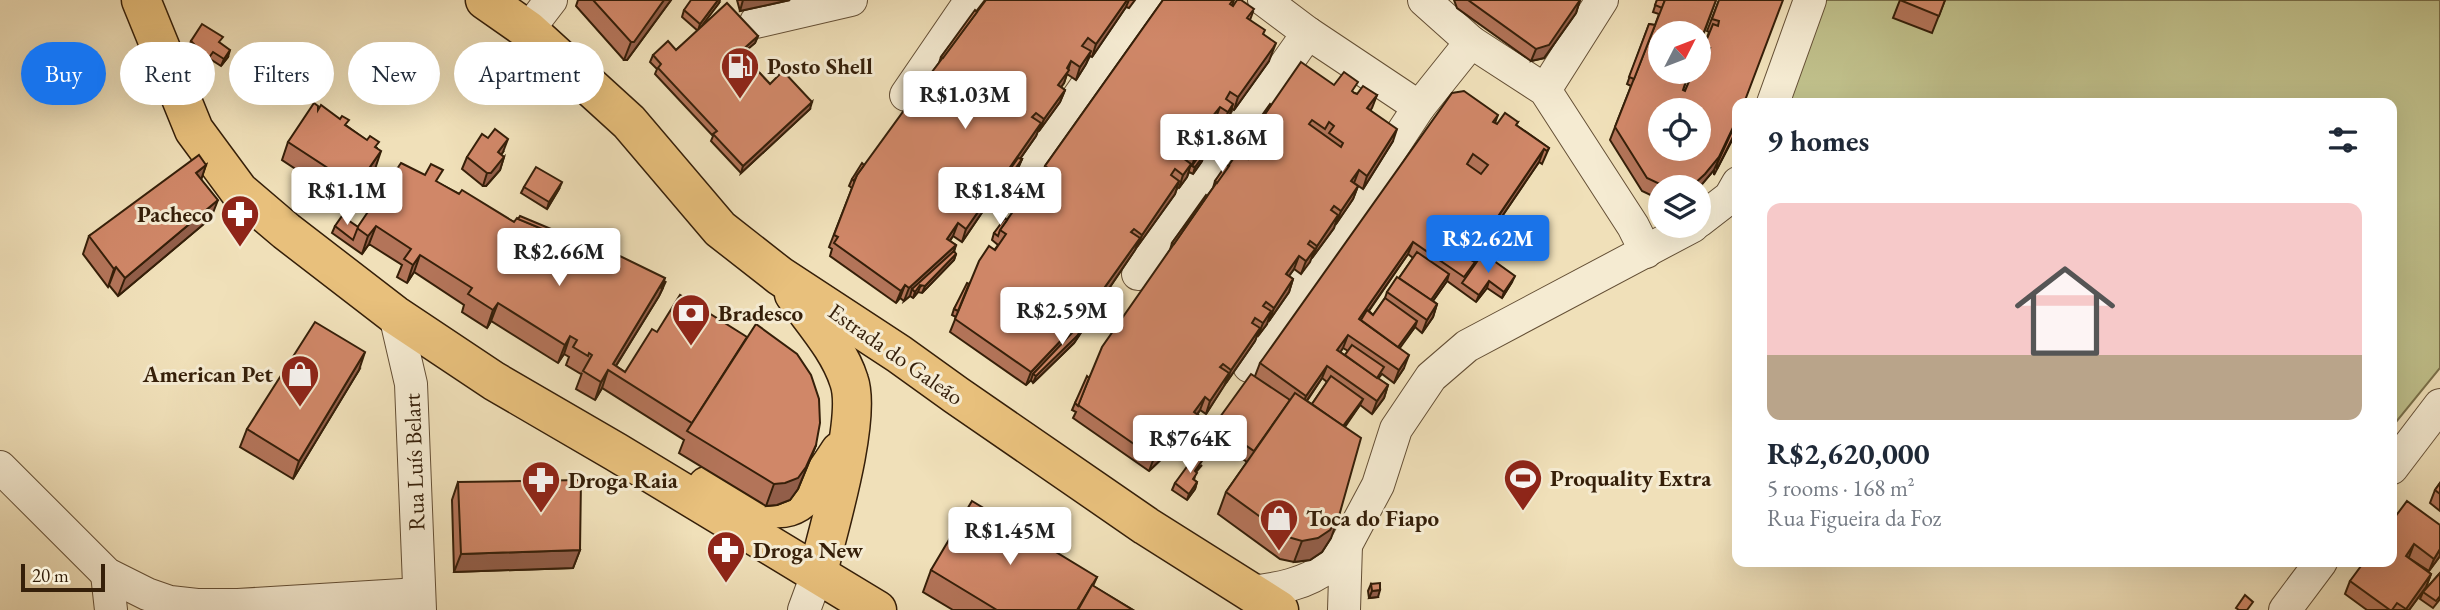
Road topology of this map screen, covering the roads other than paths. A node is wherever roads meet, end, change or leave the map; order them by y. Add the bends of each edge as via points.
1 (485, 0) edge
2 (551, 0) edge
3 (851, 0) edge
4 (971, 0) edge
5 (1146, 0) edge
6 (1264, 0) edge
7 (1424, 0) edge
8 (1602, 0) edge
9 (1810, 0) edge
10 (146, 3) edge
11 (756, 22) dead end
12 (528, 30) junction
13 (1308, 33) junction
14 (1471, 42) junction
15 (1545, 90) junction
16 (906, 96) dead end
17 (1775, 98) edge
18 (1419, 107) junction
19 (1020, 181) dead end
20 (1732, 194) edge
21 (1711, 212) edge
22 (1648, 237) edge
23 (1640, 239) junction
24 (1138, 274) dead end
25 (780, 276) junction
26 (396, 315) junction
27 (1249, 366) dead end
28 (2440, 405) edge
29 (848, 439) junction
30 (616, 452) junction
31 (2397, 461) edge
32 (0, 467) edge
33 (1346, 545) junction
34 (2317, 567) edge
35 (818, 572) junction
36 (107, 573) junction
37 (1265, 601) edge
38 (420, 602) edge
39 (111, 610) edge
40 (804, 610) edge
41 (877, 610) edge
42 (1344, 610) edge
43 (2285, 610) edge

1 - 12 main road, Estrada do Galeão
2 - 12 street
3 - 11 street
4 - 16 street
5 - 19 street
6 - 13 street
7 - 14 street
8 - 15 street
9 - 17 street
10 - 26 main road via 194,130 239,191
12 - 25 main road, Estrada do Galeão via 629,122 720,229
13 - 18 street
13 - 24 street
14 - 15 street
14 - 18 street
15 - 23 street
18 - 27 street
20 - 21 street
22 - 23 street
23 - 33 street via 1467,345 1431,377 1396,429 1378,485
25 - 29 main road via 826,339 850,383
25 - 37 main road, Estrada do Galeão via 1146,526
26 - 30 main road via 494,382
26 - 38 street, Rua Luís Belart via 411,384
28 - 31 street
29 - 30 main road via 806,499 774,509
29 - 35 main road
30 - 35 main road
32 - 36 street
33 - 37 street via 1326,568 1274,589
33 - 42 street
34 - 43 street
35 - 40 street
35 - 41 main road
36 - 38 street via 147,594 197,605
36 - 39 street

